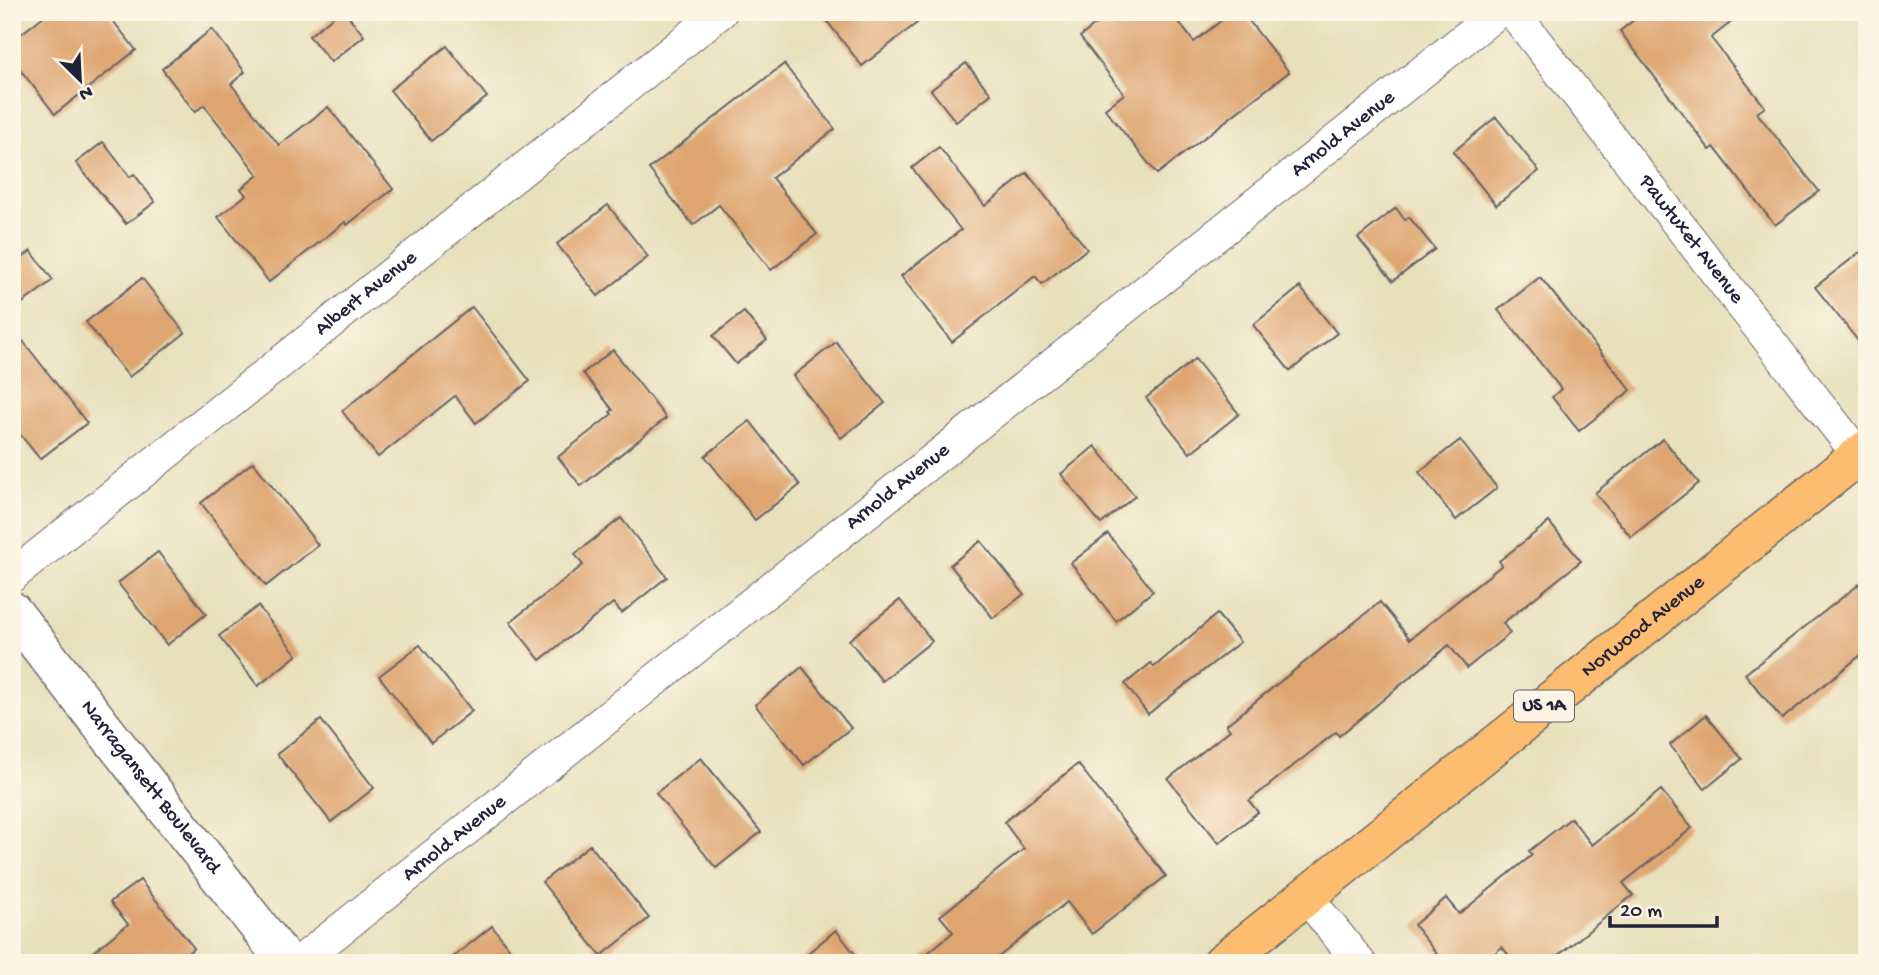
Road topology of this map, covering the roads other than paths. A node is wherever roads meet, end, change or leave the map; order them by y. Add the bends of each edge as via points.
1 (721, 12) edge
2 (1498, 12) edge
3 (1513, 12) edge
4 (1864, 457) edge
5 (12, 576) edge
6 (12, 611) edge
7 (1306, 896) junction
8 (287, 963) edge
9 (298, 963) edge
10 (1222, 963) edge
11 (1360, 963) edge

1 - 5 street, Albert Avenue
2 - 9 street, Arnold Avenue
3 - 4 street, Pawtuxet Avenue
4 - 7 main road, Norwood Avenue / US 1A
6 - 8 street, Narragansett Boulevard
7 - 10 main road, Norwood Avenue / US 1A
7 - 11 street

